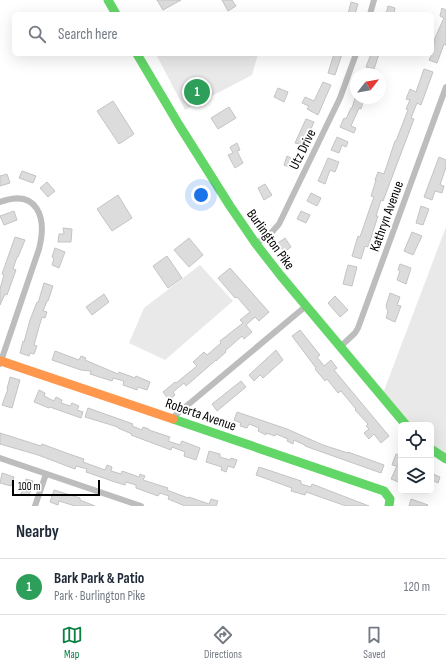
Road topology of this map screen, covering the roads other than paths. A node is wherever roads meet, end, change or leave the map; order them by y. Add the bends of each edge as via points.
1 (108, 0) edge
2 (374, 0) edge
3 (115, 12) edge
4 (371, 12) edge
5 (138, 56) edge
6 (355, 56) edge
7 (446, 88) edge
8 (0, 202) edge
9 (256, 244) junction
10 (306, 306) junction
11 (340, 347) junction
12 (1, 362) edge
13 (171, 419) junction
14 (403, 422) edge
15 (434, 451) edge
16 (0, 458) edge
17 (446, 459) edge
18 (46, 474) junction
19 (389, 501) edge
20 (35, 506) edge
21 (141, 506) edge

1 - 3 main road
2 - 4 street
5 - 9 main road, Burlington Pike via 179,126
6 - 9 street, Utz Drive via 340,98 279,224
7 - 11 street, Kathryn Avenue via 358,328
8 - 12 street via 23,198 32,203 38,212 42,235
9 - 10 main road, Burlington Pike
10 - 11 main road, Burlington Pike
10 - 13 street
11 - 14 main road, Burlington Pike
12 - 13 main road, Roberta Avenue
13 - 19 main road, Roberta Avenue via 384,491
15 - 17 main road
16 - 18 street
18 - 20 street
18 - 21 street

